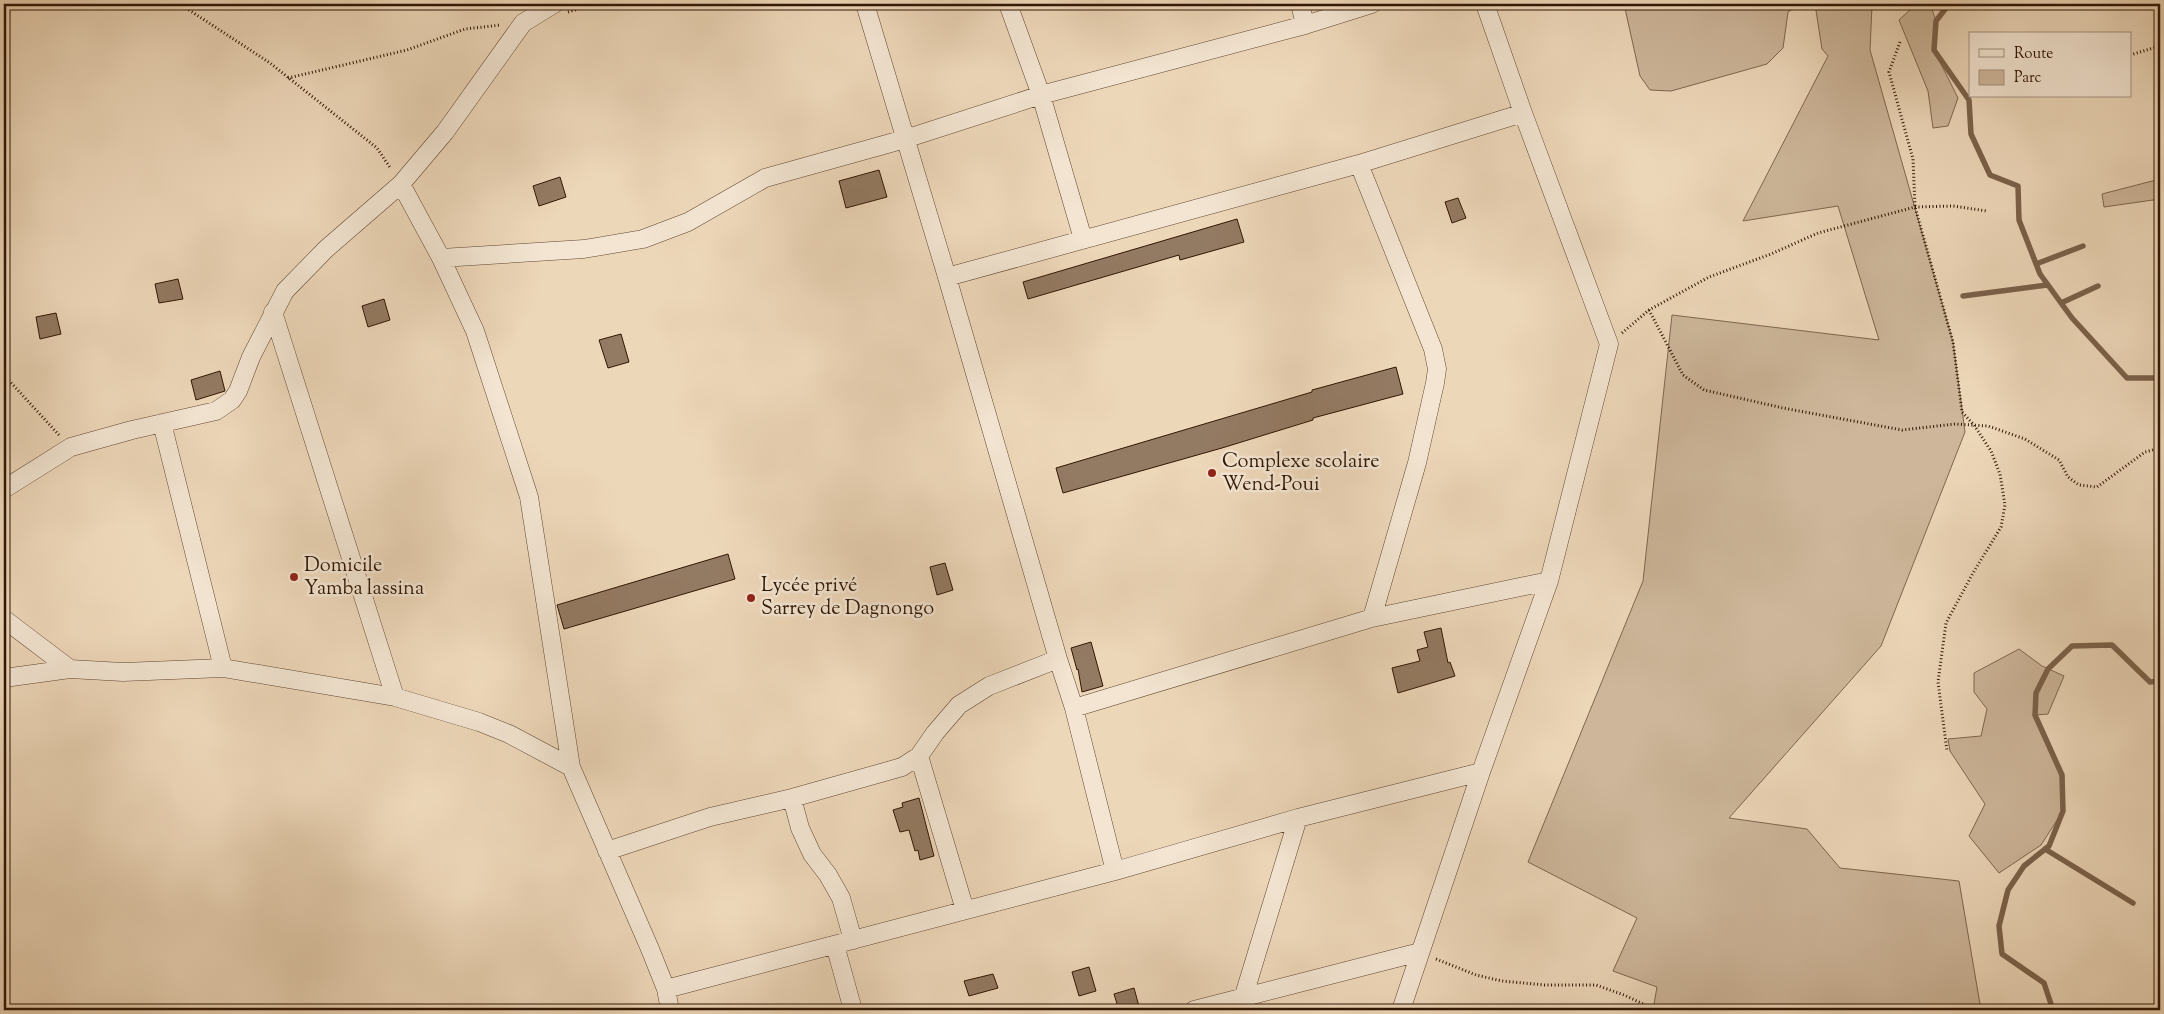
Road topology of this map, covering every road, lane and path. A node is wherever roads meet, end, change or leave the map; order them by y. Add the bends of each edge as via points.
1 (180, 4) edge
2 (594, 4) edge
3 (865, 4) edge
4 (1008, 4) edge
5 (1300, 4) edge
6 (1372, 4) edge
7 (1486, 4) edge
8 (561, 8) edge
9 (523, 23) junction
10 (1305, 25) junction
11 (1900, 42) dead end
12 (2160, 46) edge
13 (2132, 54) edge
14 (288, 78) junction
15 (1041, 95) junction
16 (1523, 113) junction
17 (906, 139) junction
18 (1359, 164) junction
19 (400, 184) junction
20 (1915, 207) junction
21 (1987, 211) dead end
22 (1084, 239) junction
23 (441, 258) junction
24 (947, 277) junction
25 (1649, 310) junction
26 (272, 312) junction
27 (1609, 344) junction
28 (4, 375) edge
29 (162, 423) junction
30 (1974, 425) junction
31 (71, 447) junction
32 (2160, 448) edge
33 (4, 489) edge
34 (1549, 581) junction
35 (1372, 618) junction
36 (4, 619) edge
37 (1058, 660) junction
38 (223, 668) junction
39 (70, 669) junction
40 (4, 678) edge
41 (395, 697) junction
42 (1074, 708) junction
43 (1946, 751) dead end
44 (919, 756) junction
45 (571, 767) junction
46 (1481, 772) junction
47 (792, 798) junction
48 (1298, 818) junction
49 (607, 851) junction
50 (1115, 871) junction
51 (965, 910) junction
52 (853, 940) junction
53 (835, 945) junction
54 (1420, 952) junction
55 (666, 989) junction
56 (1241, 1004) edge
57 (670, 1010) edge
58 (853, 1010) edge
59 (1194, 1010) edge
60 (1401, 1010) edge
61 (1656, 1010) edge

1 - 14 path
2 - 8 path
3 - 17 street
4 - 15 street
5 - 10 street
6 - 10 street
7 - 16 street
8 - 9 street
9 - 14 path via 465,29 407,50
9 - 19 street via 445,132
10 - 15 street
11 - 20 path via 1889,72 1913,159
12 - 13 path
14 - 19 path via 377,148
15 - 17 street
15 - 22 street
16 - 18 street
16 - 27 street
17 - 23 street via 765,178 688,222 643,239 584,249
17 - 24 street
18 - 22 street
18 - 35 street via 1433,349 1437,369 1417,463
19 - 23 street
19 - 26 street via 296,278
20 - 21 path via 1952,206
20 - 25 path via 1818,232 1709,277
20 - 30 path via 1954,342 1962,412
22 - 24 street
23 - 45 street via 475,331 529,497
24 - 37 street
25 - 27 path
25 - 30 path via 1683,374 1704,390 1902,430
26 - 29 street via 232,400 216,411
26 - 41 street
27 - 34 street
28 - 31 path
29 - 31 street
29 - 38 street
30 - 32 path via 1988,426 2025,439 2059,460 2068,477 2080,485 2097,487 2145,452
30 - 43 path via 2000,474 2005,505 2001,528 1946,623 1938,682
31 - 33 street
34 - 35 street
34 - 46 street
35 - 42 street
36 - 39 street
37 - 42 street
37 - 44 street via 989,686 959,705
38 - 39 street via 122,672
38 - 41 street
39 - 40 street
41 - 45 street via 479,722
42 - 50 street
44 - 47 street via 902,767
44 - 51 street
45 - 49 street
46 - 48 street
46 - 54 street
47 - 49 street via 710,818
47 - 52 street via 800,828 812,854 841,898
48 - 50 street
48 - 56 street
49 - 55 street
50 - 51 street
51 - 52 street
52 - 53 street
53 - 55 street
53 - 58 street
54 - 56 street
54 - 60 street
54 - 61 path via 1476,975 1502,981 1596,985
55 - 57 street
56 - 59 street

